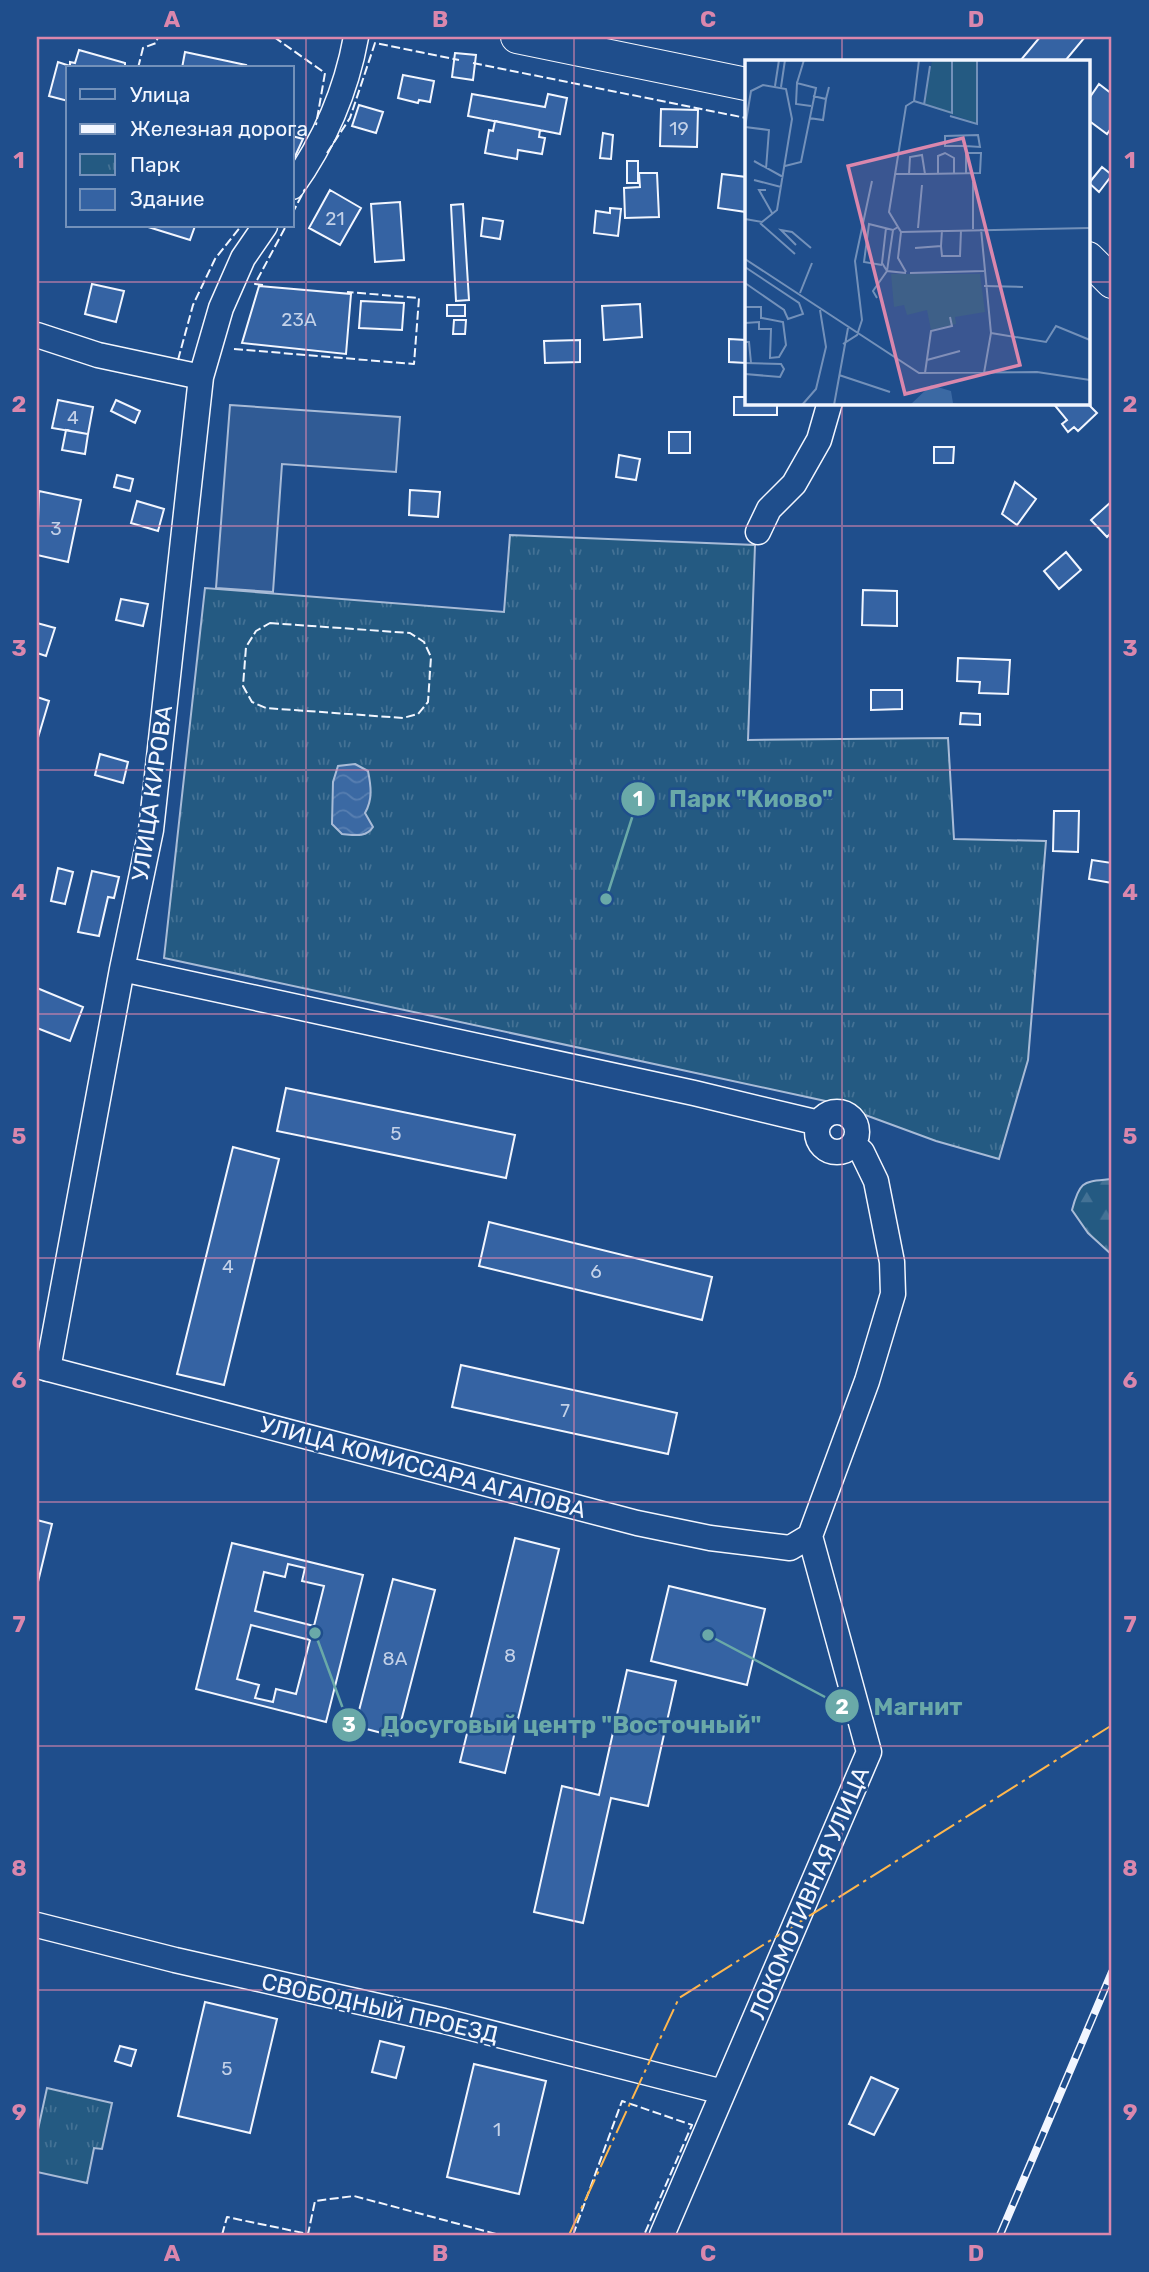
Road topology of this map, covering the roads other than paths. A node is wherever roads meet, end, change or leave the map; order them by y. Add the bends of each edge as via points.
1 (356, 37) edge
2 (517, 37) edge
3 (745, 84) edge
4 (294, 184) edge
5 (264, 228) edge
6 (1090, 260) edge
7 (1112, 282) edge
8 (37, 335) edge
9 (201, 377) junction
10 (829, 404) edge
11 (758, 532) dead end
12 (122, 969) junction
13 (43, 1368) edge
14 (810, 1536) junction
15 (37, 1925) edge
16 (723, 2092) junction
17 (662, 2235) edge

1 - 4 street via 336,109
2 - 3 main road
5 - 9 street, УЛИЦА КИРОВА via 243,258 221,308
6 - 7 main road
8 - 9 street via 98,355
9 - 12 street, УЛИЦА КИРОВА via 150,830
10 - 11 street via 819,440 794,484 769,509
12 - 13 street, УЛИЦА КИРОВА
12 - 14 street via 819,1123 831,1113 846,1114 856,1126 853,1144 876,1181 892,1262 893,1294 867,1381
13 - 14 street, УЛИЦА КОМИССАРА АГАПОВА via 637,1523 790,1548
14 - 16 street, ЛОКОМОТИВНАЯ УЛИЦА via 869,1752
15 - 16 street, СВОБОДНЫЙ ПРОЕЗД
16 - 17 street, ЛОКОМОТИВНАЯ УЛИЦА

